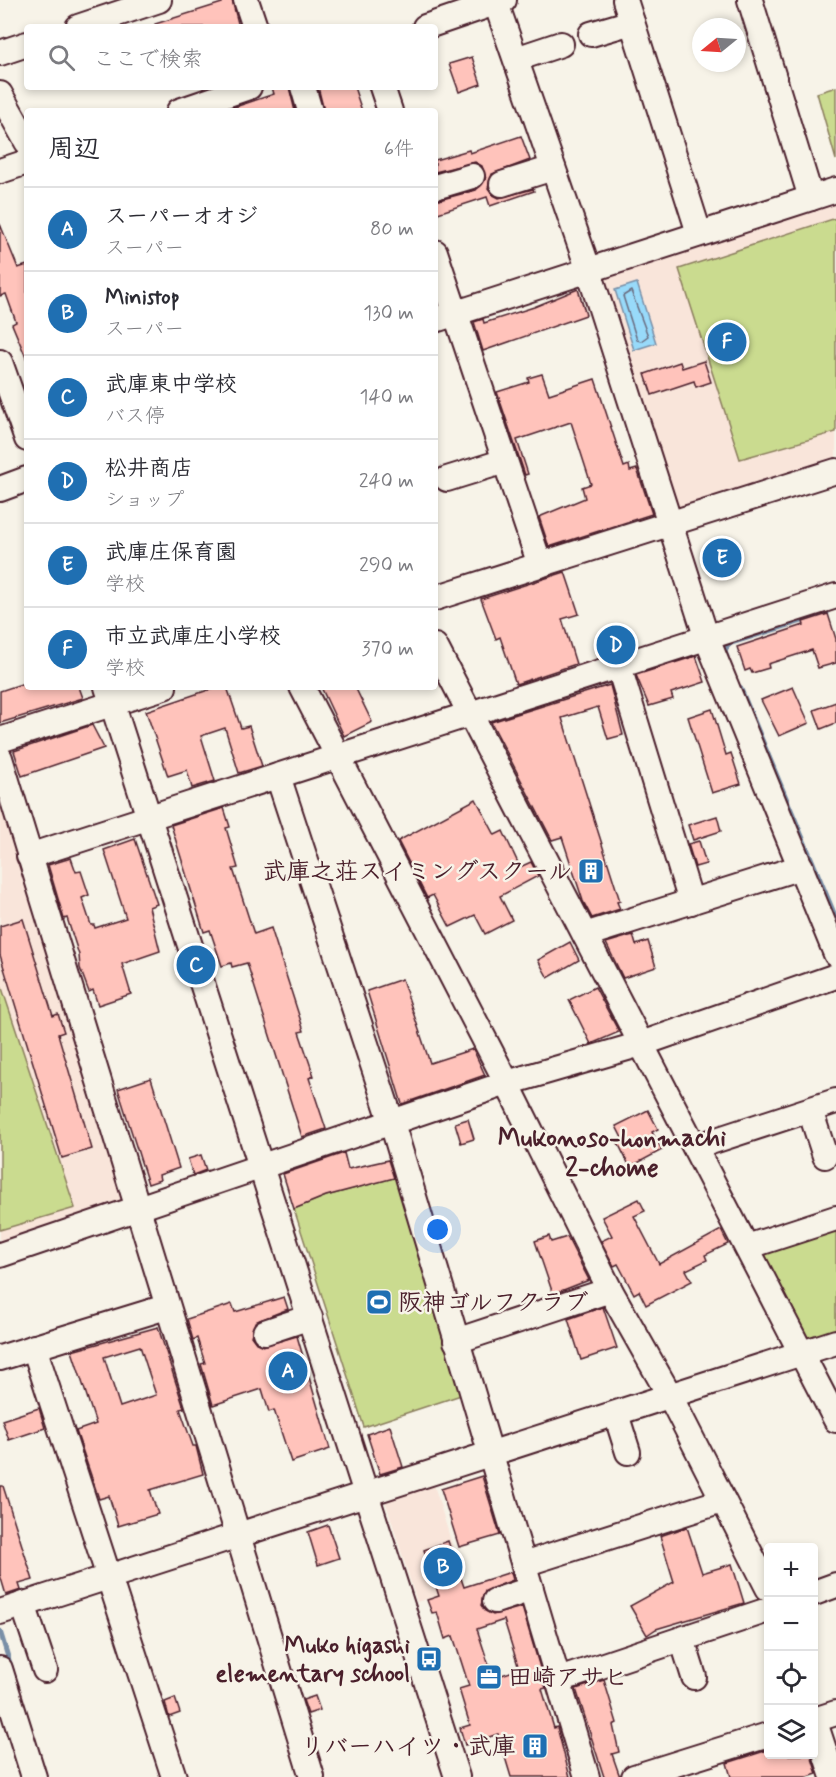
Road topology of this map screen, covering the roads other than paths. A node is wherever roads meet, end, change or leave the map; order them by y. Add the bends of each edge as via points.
1 (159, 0) edge
2 (246, 0) edge
3 (750, 0) edge
4 (500, 1) edge
5 (629, 11) edge
6 (87, 24) edge
7 (254, 24) edge
8 (434, 24) edge
9 (591, 34) dead end
10 (561, 44) dead end
11 (24, 45) edge
12 (0, 53) edge
13 (516, 59) junction
14 (245, 90) edge
15 (304, 90) edge
16 (383, 90) edge
17 (0, 94) edge
18 (226, 103) edge
19 (197, 108) edge
20 (309, 108) edge
21 (389, 108) edge
22 (24, 137) edge
23 (24, 163) edge
24 (553, 168) junction
25 (0, 171) edge
26 (472, 176) dead end
27 (502, 184) dead end
28 (438, 186) edge
29 (836, 190) edge
30 (811, 198) junction
31 (699, 233) junction
32 (588, 268) junction
33 (438, 273) edge
34 (444, 316) edge
35 (0, 362) edge
36 (24, 431) edge
37 (505, 461) junction
38 (836, 471) edge
39 (447, 479) dead end
40 (24, 480) edge
41 (0, 489) edge
42 (671, 524) junction
43 (540, 565) junction
44 (438, 597) edge
45 (834, 603) edge
46 (707, 639) junction
47 (438, 652) edge
48 (619, 667) junction
49 (143, 690) edge
50 (304, 690) edge
51 (109, 695) edge
52 (470, 714) junction
53 (0, 740) edge
54 (0, 758) edge
55 (339, 758) junction
56 (278, 776) junction
57 (148, 818) junction
58 (29, 856) junction
59 (801, 867) junction
60 (691, 902) junction
61 (585, 935) junction
62 (834, 938) edge
63 (836, 976) edge
64 (641, 1044) junction
65 (507, 1083) junction
66 (836, 1101) edge
67 (810, 1110) junction
68 (392, 1123) junction
69 (695, 1147) junction
70 (825, 1156) dead end
71 (261, 1166) junction
72 (136, 1208) junction
73 (836, 1218) edge
74 (747, 1247) junction
75 (0, 1255) edge
76 (610, 1290) junction
77 (166, 1307) junction
78 (310, 1317) junction
79 (265, 1332) dead end
80 (456, 1341) junction
81 (836, 1342) edge
82 (34, 1347) junction
83 (802, 1353) junction
84 (0, 1358) edge
85 (670, 1396) junction
86 (618, 1420) junction
87 (836, 1420) edge
88 (628, 1452) dead end
89 (489, 1454) junction
90 (367, 1492) junction
91 (722, 1501) junction
92 (241, 1541) junction
93 (524, 1564) junction
94 (108, 1575) junction
95 (764, 1580) edge
96 (836, 1585) edge
97 (531, 1589) junction
98 (818, 1591) edge
99 (495, 1601) dead end
100 (25, 1610) junction
101 (764, 1611) edge
102 (0, 1612) edge
103 (682, 1639) junction
104 (0, 1669) edge
105 (45, 1670) dead end
106 (694, 1677) dead end
107 (559, 1680) junction
108 (836, 1713) edge
109 (818, 1719) edge
110 (818, 1732) edge
111 (764, 1736) edge
112 (307, 1776) edge
113 (34, 1777) edge
114 (174, 1777) edge
115 (457, 1777) edge
116 (587, 1777) edge
117 (634, 1777) edge
118 (833, 1777) edge

1 - 6 street
2 - 7 street
3 - 30 street
4 - 8 street
4 - 13 street
5 - 9 street
5 - 31 street
10 - 13 street
11 - 12 street
13 - 24 street
14 - 18 street
15 - 20 street
16 - 21 street
17 - 22 street
18 - 19 street
23 - 25 street
24 - 27 street
24 - 32 street
26 - 28 street
29 - 30 street
30 - 31 street
31 - 32 street
32 - 34 street
32 - 42 street
33 - 34 street
34 - 37 street
35 - 36 street
37 - 39 street
37 - 43 street
38 - 42 street
40 - 41 street
42 - 43 street
42 - 46 street
43 - 44 street
45 - 46 street
46 - 48 street
46 - 59 street
47 - 52 street
48 - 52 street
48 - 60 street
49 - 51 street
50 - 55 street
51 - 53 street
51 - 57 street
52 - 55 street
52 - 61 street
54 - 58 street
55 - 56 street
55 - 65 street
56 - 57 street
56 - 68 street
57 - 58 street
57 - 71 street
58 - 72 street
59 - 60 street
59 - 62 street
60 - 61 street
61 - 64 street
63 - 64 street
64 - 65 street
64 - 69 street
65 - 68 street
65 - 76 street
66 - 67 street
67 - 69 street
67 - 70 street
68 - 71 street
68 - 80 street
69 - 74 street
71 - 72 street
71 - 78 street
72 - 75 street
72 - 77 street
73 - 74 street
74 - 83 street
76 - 80 street
76 - 85 street
77 - 82 street
77 - 92 street
78 - 79 street
78 - 90 street
80 - 89 street
81 - 83 street
82 - 84 street
82 - 94 street
83 - 85 street
83 - 87 street
85 - 86 street
85 - 91 street
86 - 88 street
86 - 89 street
89 - 90 street
89 - 93 street
90 - 92 street
90 - 115 street
91 - 93 street
91 - 95 street
92 - 94 street
92 - 112 street
93 - 97 street
94 - 100 street
94 - 114 street
96 - 98 street
97 - 99 street
97 - 107 street
100 - 102 street
100 - 105 street
101 - 103 street
103 - 106 street
103 - 107 street
104 - 113 street
107 - 116 street
108 - 109 street
110 - 118 street
111 - 117 street

